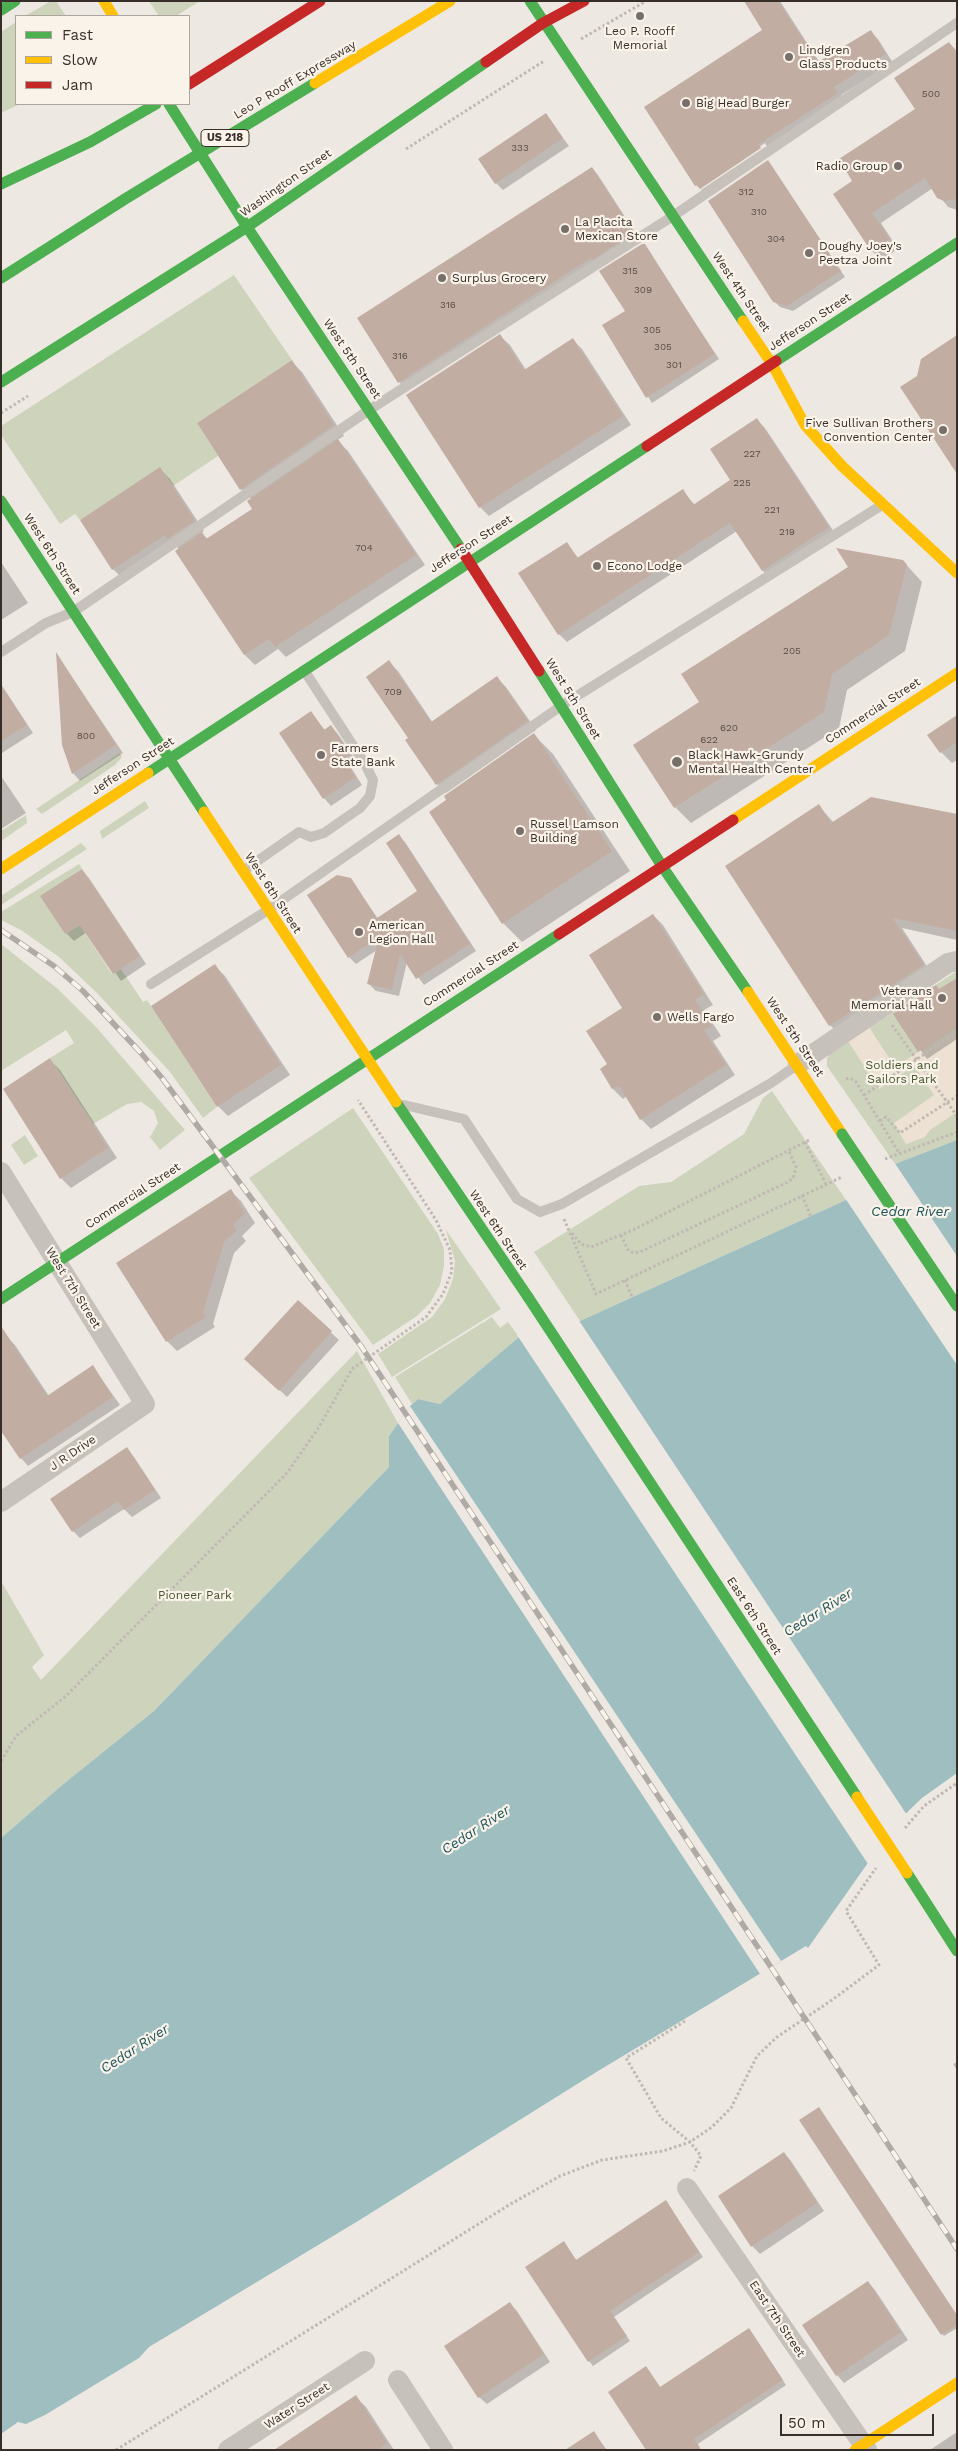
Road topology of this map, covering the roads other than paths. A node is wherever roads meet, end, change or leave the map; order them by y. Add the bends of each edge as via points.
1 (15, 1) edge
2 (104, 1) edge
3 (320, 1) edge
4 (450, 1) edge
5 (530, 1) edge
6 (584, 1) edge
7 (1, 10) edge
8 (112, 15) edge
9 (544, 23) junction
10 (957, 23) edge
11 (190, 83) edge
12 (154, 105) edge
13 (170, 105) edge
14 (1, 184) edge
15 (673, 216) junction
16 (247, 227) junction
17 (957, 243) edge
18 (1, 278) edge
19 (772, 364) junction
20 (1, 382) edge
21 (369, 410) junction
22 (1, 501) edge
23 (882, 505) junction
24 (470, 562) junction
25 (957, 573) edge
26 (73, 612) junction
27 (1, 652) edge
28 (304, 670) junction
29 (957, 673) edge
30 (561, 706) junction
31 (168, 759) junction
32 (662, 866) junction
33 (1, 869) edge
34 (242, 872) junction
35 (268, 910) junction
36 (957, 961) edge
37 (151, 984) dead end
38 (366, 1060) junction
39 (798, 1064) junction
40 (395, 1104) junction
41 (1, 1172) edge
42 (57, 1262) junction
43 (528, 1297) joint
44 (1, 1299) edge
45 (957, 1306) edge
46 (145, 1404) joint
47 (1, 1502) edge
48 (957, 1952) edge
49 (687, 2188) road end
50 (365, 2361) dead end
51 (398, 2380) dead end
52 (957, 2383) edge
53 (862, 2448) edge
54 (228, 2450) edge
55 (443, 2450) edge

1 - 7 main road
2 - 8 main road
3 - 11 main road
4 - 18 main road, Leo P Rooff Expressway / US 218, bridge
5 - 9 main road, West 4th Street
6 - 9 main road, Washington Street
9 - 15 main road, West 4th Street
9 - 16 main road, Washington Street
10 - 15 lane
12 - 14 main road via 90,142
13 - 16 main road, West 5th Street
15 - 19 main road, West 4th Street
15 - 21 lane
16 - 20 main road, Washington Street
16 - 21 main road, West 5th Street
17 - 19 main road, Jefferson Street
19 - 23 main road, West 4th Street via 805,425
19 - 24 main road, Jefferson Street
21 - 24 main road, West 5th Street
21 - 26 lane
22 - 26 main road, West 6th Street
23 - 25 main road, West 4th Street
23 - 30 lane
24 - 28 main road, Jefferson Street
24 - 30 main road, West 5th Street
26 - 27 lane via 46,623
26 - 31 main road, West 6th Street
28 - 31 main road, Jefferson Street
28 - 34 lane via 365,764 373,780 370,796 360,808 324,834 311,837 299,832
29 - 32 main road, Commercial Street
30 - 32 main road, West 5th Street
30 - 35 lane
31 - 33 main road, Jefferson Street
31 - 34 main road, West 6th Street
32 - 38 main road, Commercial Street
32 - 39 main road, West 5th Street
34 - 35 main road, West 6th Street
35 - 37 lane
35 - 38 main road, West 6th Street
36 - 39 street via 948,963
38 - 40 main road, West 6th Street
38 - 42 main road, Commercial Street
39 - 40 lane via 772,1083 558,1206 540,1212 517,1199 464,1119
39 - 45 main road, West 5th Street, bridge
40 - 43 main road, West 6th Street
41 - 42 street, West 7th Street
42 - 44 main road, Commercial Street
42 - 46 street, West 7th Street
43 - 48 main road, East 6th Street, bridge
46 - 47 street, J R Drive
49 - 53 street, East 7th Street
50 - 54 street, Water Street
51 - 55 street
52 - 53 main road

